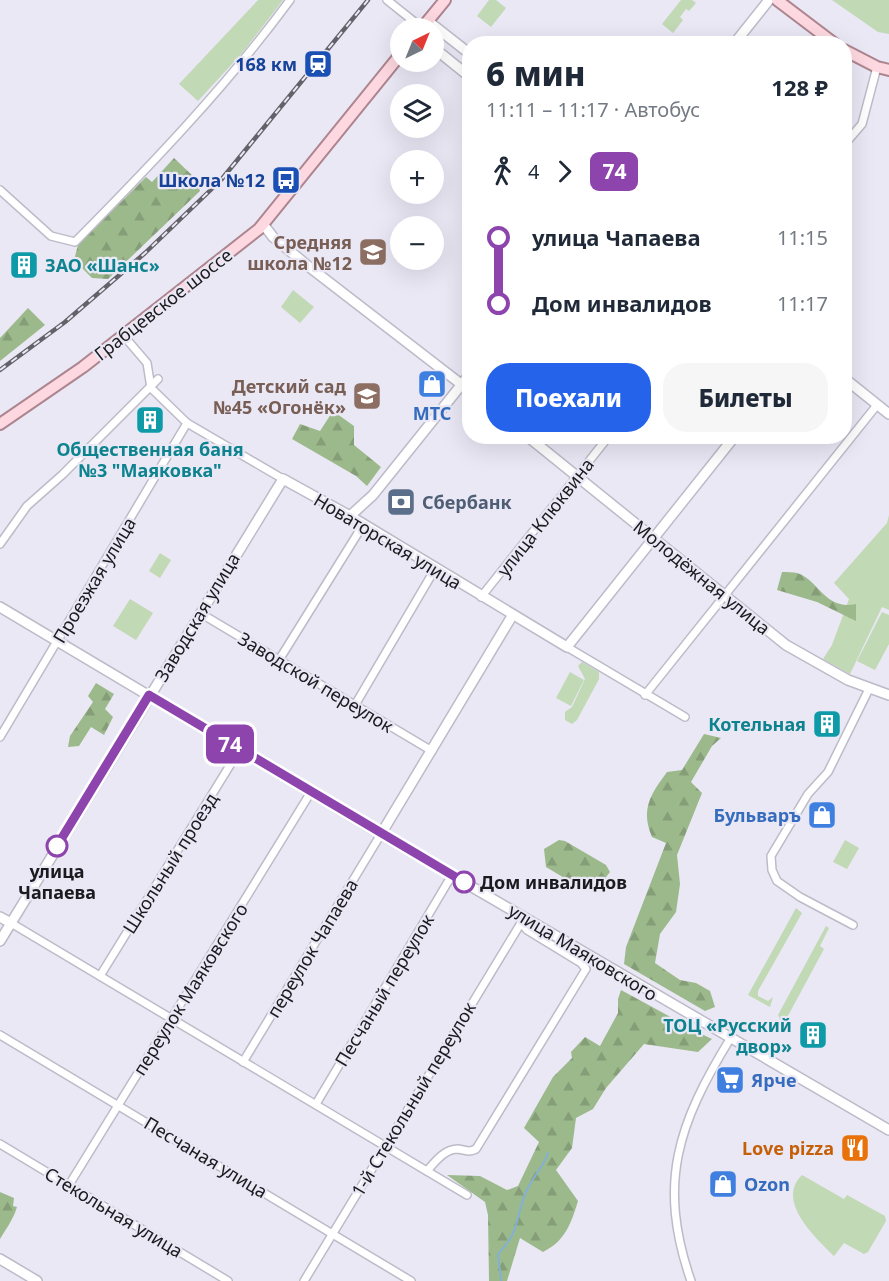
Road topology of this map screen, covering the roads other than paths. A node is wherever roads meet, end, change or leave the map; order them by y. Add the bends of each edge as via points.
1 (290, 0) edge
2 (387, 0) edge
3 (445, 0) edge
4 (769, 0) edge
5 (777, 0) edge
6 (414, 18) edge
7 (431, 18) edge
8 (740, 36) edge
9 (824, 36) edge
10 (444, 37) edge
11 (462, 49) edge
12 (852, 54) edge
13 (444, 56) edge
14 (390, 67) edge
15 (877, 67) junction
16 (889, 70) edge
17 (462, 71) edge
18 (852, 136) edge
19 (0, 190) edge
20 (263, 224) junction
21 (123, 335) junction
22 (158, 379) dead end
23 (461, 384) joint
24 (852, 385) edge
25 (151, 388) junction
26 (877, 405) junction
27 (889, 414) edge
28 (187, 423) junction
29 (0, 424) edge
30 (852, 436) edge
31 (537, 444) edge
32 (603, 444) edge
33 (729, 444) edge
34 (846, 444) edge
35 (577, 476) junction
36 (283, 479) junction
37 (350, 516) junction
38 (363, 525) junction
39 (655, 538) junction
40 (0, 544) edge
41 (435, 569) junction
42 (725, 595) junction
43 (481, 597) junction
44 (0, 607) edge
45 (200, 613) junction
46 (512, 616) junction
47 (58, 641) junction
48 (567, 647) junction
49 (279, 660) junction
50 (869, 689) junction
51 (149, 695) junction
52 (645, 695) junction
53 (889, 695) edge
54 (355, 705) junction
55 (685, 717) dead end
56 (0, 737) edge
57 (240, 749) junction
58 (432, 751) junction
59 (310, 792) junction
60 (381, 834) junction
61 (452, 875) junction
62 (0, 917) edge
63 (522, 920) junction
64 (11, 923) junction
65 (853, 925) dead end
66 (0, 941) edge
67 (100, 976) junction
68 (171, 1019) junction
69 (0, 1035) edge
70 (730, 1039) junction
71 (243, 1062) junction
72 (316, 1104) junction
73 (118, 1105) junction
74 (889, 1130) edge
75 (0, 1144) edge
76 (384, 1146) junction
77 (426, 1172) junction
78 (69, 1185) junction
79 (467, 1196) dead end
80 (332, 1233) junction
81 (0, 1259) edge
82 (37, 1281) edge
83 (228, 1281) edge
84 (304, 1281) edge
85 (411, 1281) edge
86 (691, 1281) edge

1 - 19 street via 195,117 75,242 51,236
2 - 6 street
3 - 7 main road
4 - 8 street
5 - 9 main road
10 - 11 street
12 - 15 main road
13 - 17 street
14 - 20 main road, Грабцевское шоссе
15 - 16 main road
15 - 18 street via 862,124
20 - 21 main road, Грабцевское шоссе
20 - 23 street via 308,266
21 - 25 street via 147,363
21 - 29 main road, Грабцевское шоссе
22 - 25 street
23 - 37 street via 373,495
24 - 26 street
25 - 28 street, Новаторская улица
25 - 40 street via 27,506
26 - 27 street
26 - 30 street
28 - 36 street, Новаторская улица
28 - 47 street, Проезжая улица
31 - 35 street, Молодёжная улица
32 - 35 street, улица Клюквина
33 - 39 street
34 - 42 street
35 - 39 street, Молодёжная улица
35 - 43 street, улица Клюквина
36 - 37 street, Новаторская улица
36 - 45 street, Заводская улица
37 - 38 street, Новаторская улица
38 - 41 street, Новаторская улица
38 - 49 street
39 - 42 street, Молодёжная улица
39 - 48 street
41 - 43 street, Новаторская улица
41 - 54 street
42 - 50 street, Молодёжная улица via 786,645
42 - 52 street
43 - 46 street, Новаторская улица
44 - 47 street, улица Маяковского
45 - 49 street, Заводской переулок
45 - 51 street, Заводская улица
46 - 48 street, Новаторская улица
46 - 58 street
47 - 51 street, улица Маяковского
47 - 56 street, Проезжая улица
48 - 52 street, Новаторская улица
49 - 54 street, Заводской переулок
50 - 53 street, Молодёжная улица
50 - 65 street via 828,772 808,794 771,856 777,881
51 - 57 street, улица Маяковского
51 - 64 street, Заводская улица
52 - 55 street, Новаторская улица
54 - 58 street, Заводской переулок
57 - 59 street, улица Маяковского
57 - 67 street, Школьный проезд
58 - 60 street
59 - 60 street, улица Маяковского
59 - 68 street, переулок Маяковского
60 - 61 street, улица Маяковского
60 - 71 street, переулок Чапаева
61 - 63 street, улица Маяковского
61 - 72 street, Песчаный переулок
62 - 64 street
63 - 70 street, улица Маяковского
63 - 76 street, 1-й Стекольный переулок
63 - 77 street via 527,930 586,969 476,1149 445,1152
64 - 66 street, Заводская улица
64 - 67 street
67 - 68 street
68 - 71 street
68 - 73 street, переулок Маяковского
69 - 73 street, Песчаная улица
70 - 74 street, улица Маяковского via 782,1065
70 - 86 street via 691,1108 680,1144 674,1196 679,1247
71 - 72 street
72 - 76 street
73 - 78 street, переулок Маяковского
73 - 80 street, Песчаная улица
75 - 78 street, Стекольная улица
76 - 77 street
76 - 80 street, 1-й Стекольный переулок
77 - 79 street
78 - 83 street, Стекольная улица
80 - 84 street, 1-й Стекольный переулок
80 - 85 street, Песчаная улица
81 - 82 street

